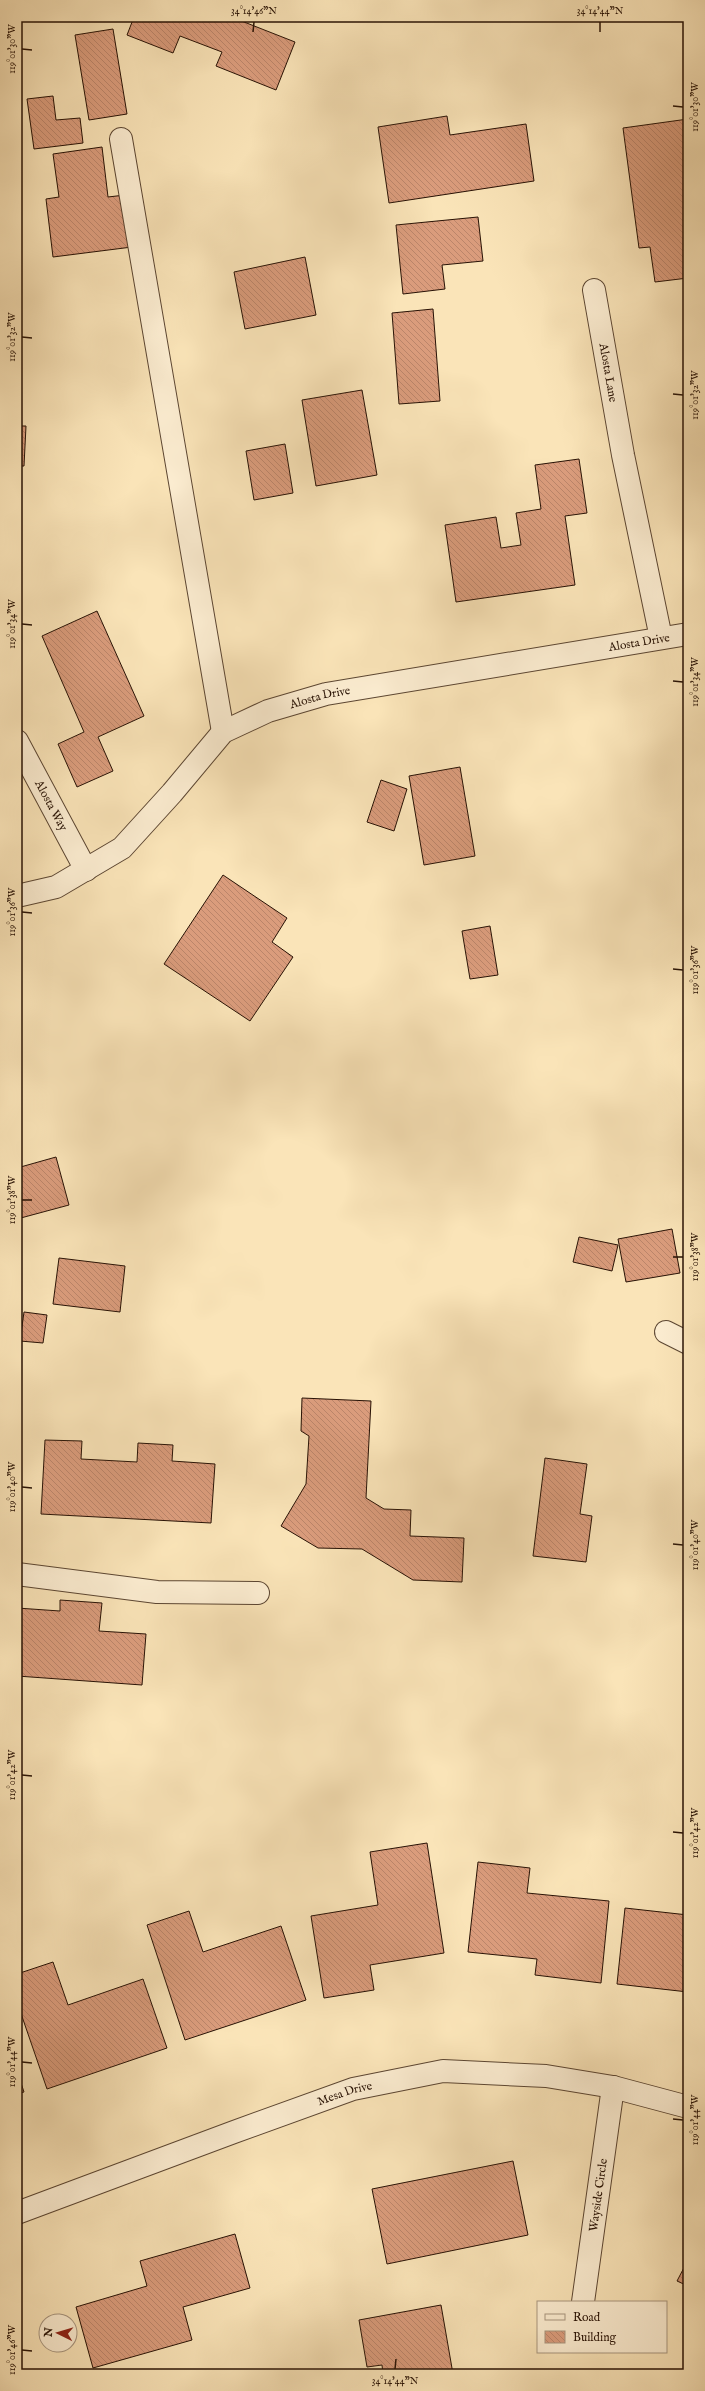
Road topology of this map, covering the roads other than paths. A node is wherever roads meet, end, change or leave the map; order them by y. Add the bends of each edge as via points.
1 (121, 139) dead end
2 (594, 290) dead end
3 (688, 634) edge
4 (661, 638) junction
5 (223, 732) junction
6 (17, 742) edge
7 (86, 870) junction
8 (17, 896) edge
9 (666, 1332) dead end
10 (688, 1343) edge
11 (17, 1574) edge
12 (258, 1593) dead end
13 (613, 2087) junction
14 (688, 2107) edge
15 (17, 2213) edge
16 (583, 2301) edge

1 - 5 street
2 - 4 street, Alosta Lane via 623,456
3 - 4 street, Alosta Drive
4 - 5 street, Alosta Drive via 326,694 268,711
5 - 7 street, Alosta Drive via 122,848
6 - 7 street, Alosta Way
7 - 8 street, Alosta Drive via 56,887
9 - 10 street
11 - 12 street via 157,1592
13 - 14 street, Mesa Drive
13 - 15 street, Mesa Drive via 546,2076 443,2071 361,2088 234,2132
13 - 16 street, Wayside Circle

